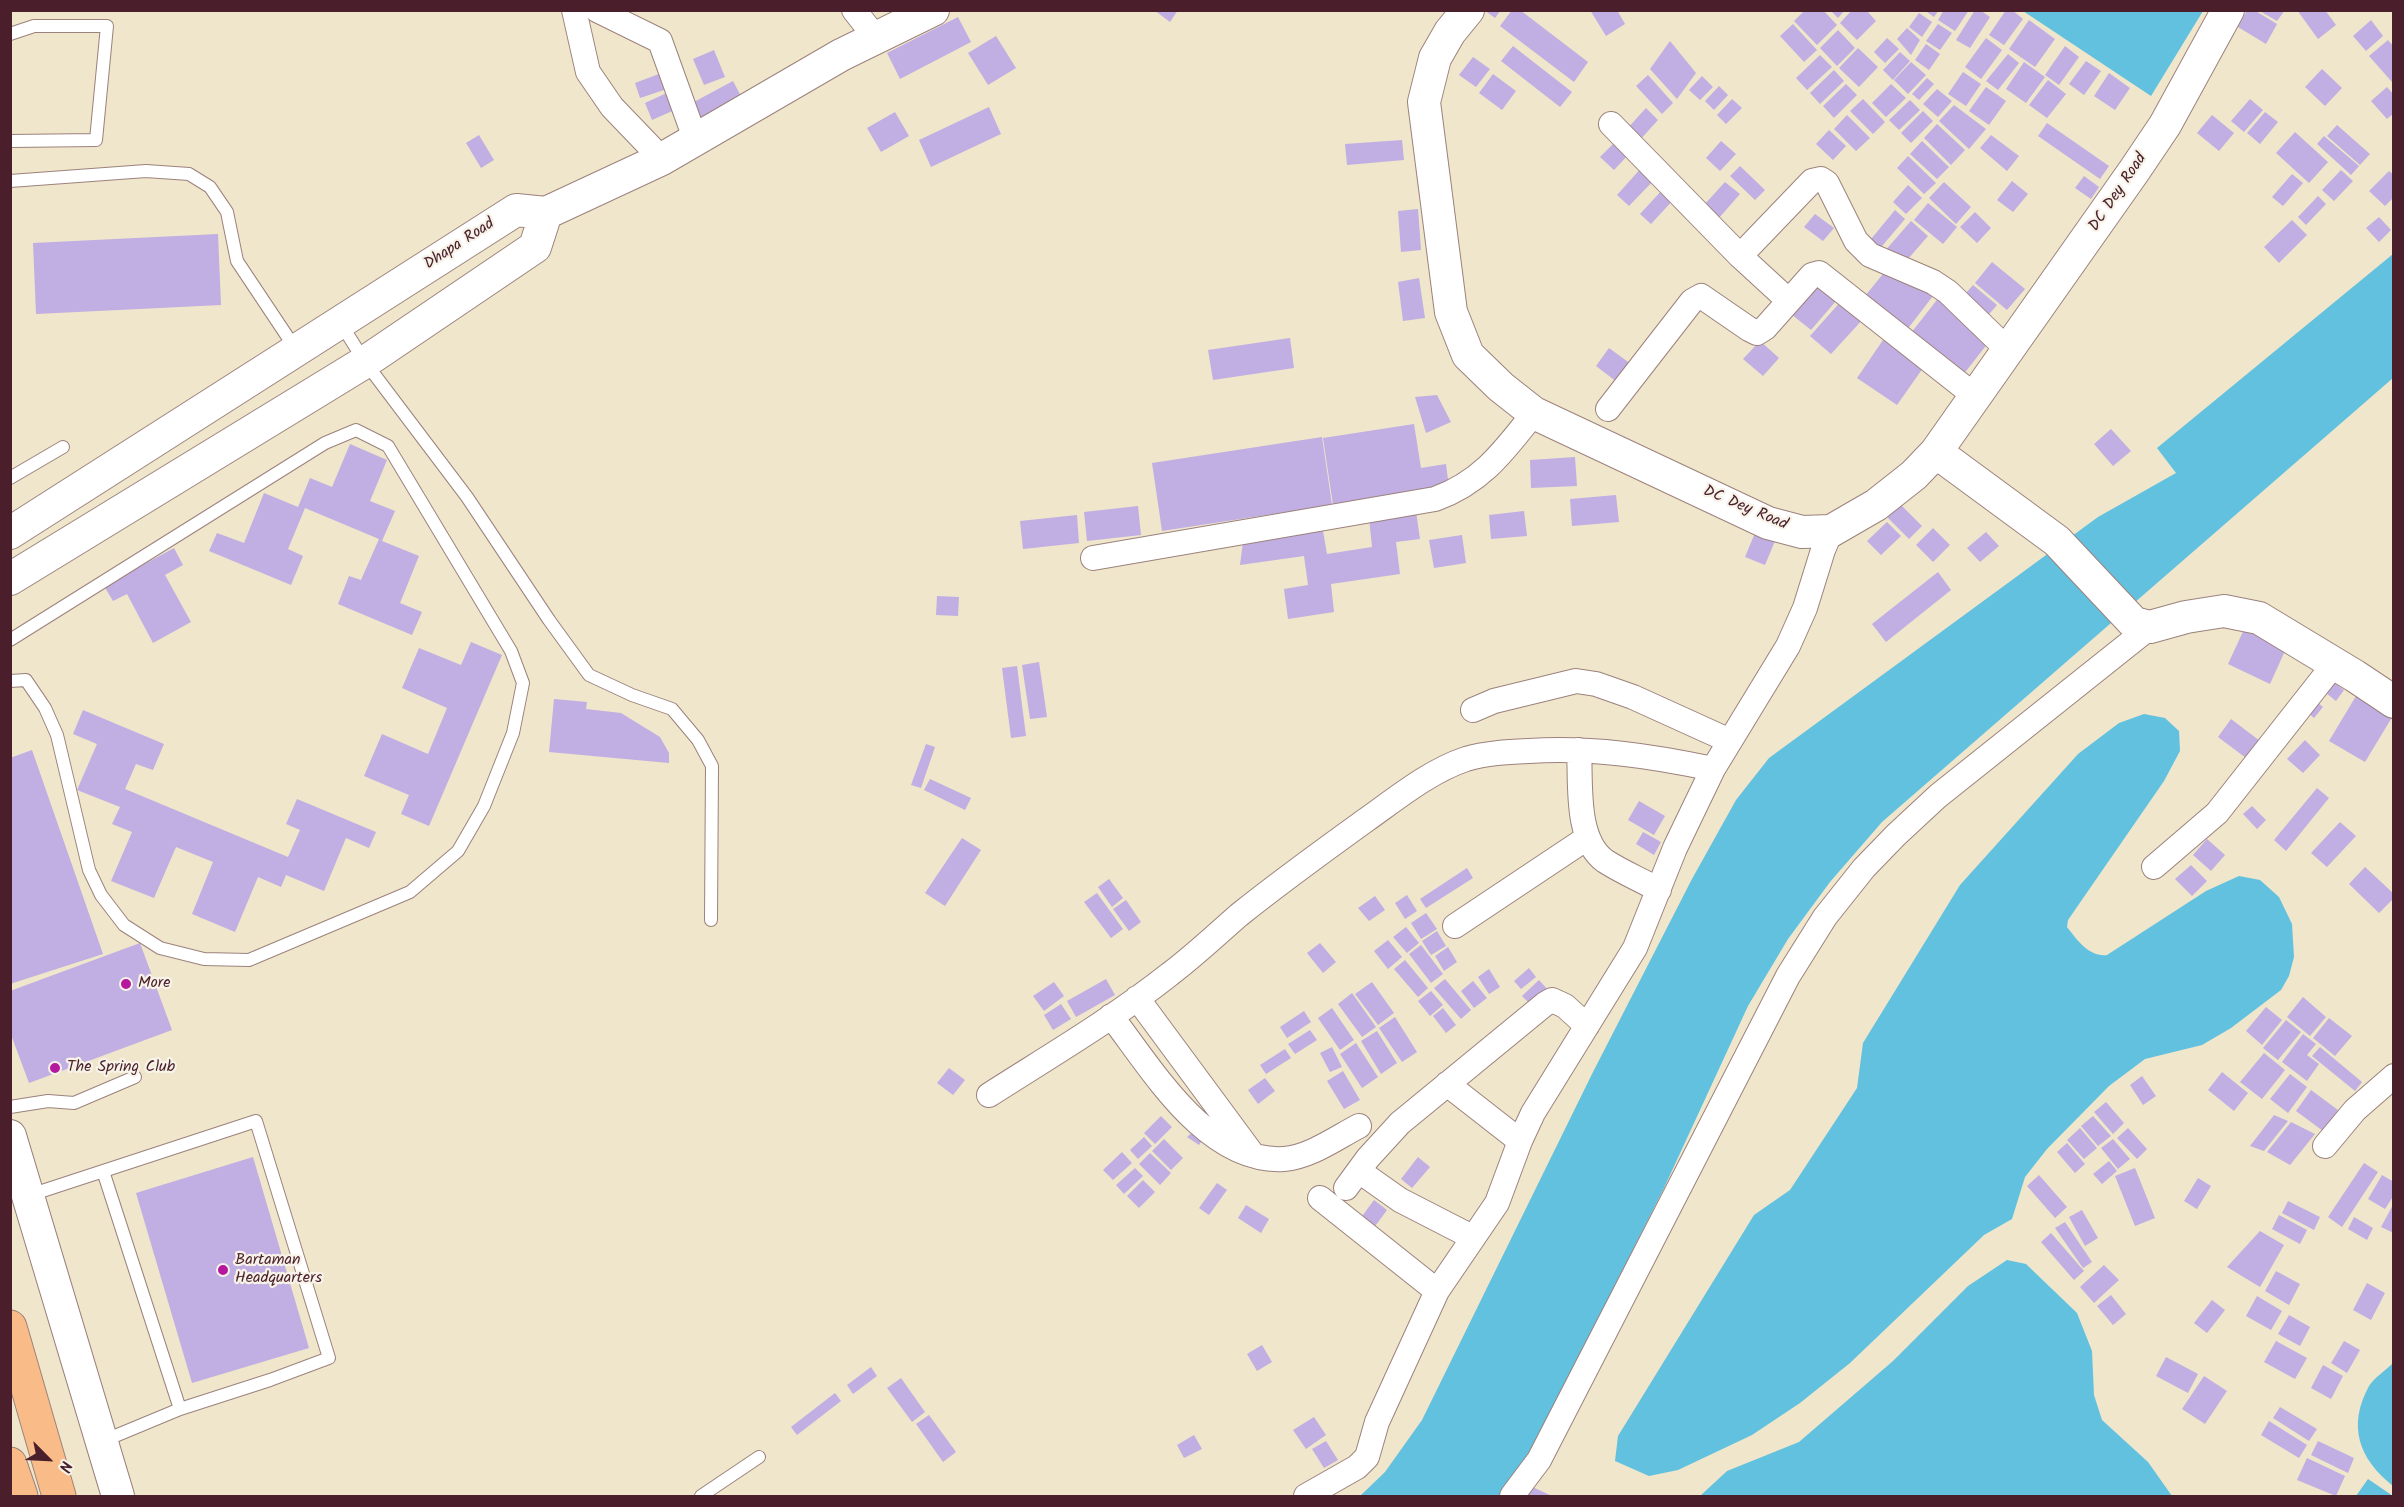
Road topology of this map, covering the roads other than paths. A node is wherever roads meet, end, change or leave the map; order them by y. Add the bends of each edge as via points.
1 (574, 10) edge
2 (597, 10) edge
3 (854, 10) edge
4 (933, 10) edge
5 (1468, 10) edge
6 (2229, 10) edge
7 (10, 34) edge
8 (876, 38) junction
9 (1611, 123) dead end
10 (10, 141) edge
11 (696, 141) junction
12 (662, 159) junction
13 (10, 182) edge
14 (546, 213) junction
15 (1740, 256) junction
16 (1790, 301) junction
17 (340, 323) junction
18 (2008, 350) junction
19 (297, 351) junction
20 (365, 362) junction
21 (1975, 396) junction
22 (1608, 409) dead end
23 (1534, 414) junction
24 (63, 447) dead end
25 (1936, 452) junction
26 (10, 478) edge
27 (1831, 531) junction
28 (10, 533) edge
29 (1093, 558) dead end
30 (10, 579) edge
31 (2142, 625) junction
32 (10, 640) edge
33 (2335, 663) junction
34 (10, 681) edge
35 (2391, 693) edge
36 (1473, 710) dead end
37 (1730, 741) junction
38 (1579, 750) junction
39 (1713, 769) junction
40 (1587, 838) junction
41 (2154, 867) dead end
42 (1659, 890) junction
43 (711, 920) dead end
44 (1455, 926) dead end
45 (1137, 998) junction
46 (1111, 1016) junction
47 (1587, 1026) junction
48 (2394, 1076) edge
49 (135, 1077) dead end
50 (1447, 1084) junction
51 (989, 1095) dead end
52 (10, 1107) edge
53 (1359, 1126) dead end
54 (10, 1136) edge
55 (1520, 1141) junction
56 (2325, 1146) dead end
57 (1254, 1156) junction
58 (103, 1171) junction
59 (29, 1195) junction
60 (1320, 1198) dead end
61 (1472, 1237) junction
62 (1437, 1290) junction
63 (10, 1327) edge
64 (180, 1409) junction
65 (102, 1441) junction
66 (759, 1456) dead end
67 (10, 1464) edge
68 (21, 1497) edge
69 (60, 1497) edge
70 (118, 1497) edge
71 (701, 1497) edge
72 (1306, 1497) edge
73 (1512, 1497) edge

1 - 12 street via 588,72 612,107
2 - 11 street via 660,41
3 - 8 street
4 - 8 street
5 - 23 street, DC Dey Road via 1435,58 1424,102 1451,312 1468,355
6 - 18 street, DC Dey Road via 2165,125
7 - 10 lane via 34,26 108,26 96,140
8 - 11 street
9 - 15 street
11 - 12 street
12 - 14 street
13 - 19 lane via 146,171 189,174 210,187 227,212 237,261
14 - 17 street, Dhapa Road via 516,210
14 - 20 street via 536,247
15 - 16 street
15 - 18 street via 1812,181 1821,179 1827,183 1856,241 1870,255 1948,292
16 - 21 street via 1812,275 1819,273
16 - 22 street via 1757,333 1710,300 1701,296 1692,301
17 - 19 street, Dhapa Road
17 - 20 lane
18 - 21 street, DC Dey Road
19 - 28 street, Dhapa Road
20 - 30 street
20 - 43 lane via 467,497 589,675 672,709 698,740 711,766
21 - 25 street, DC Dey Road
23 - 27 street, DC Dey Road via 1768,523 1802,532
23 - 29 street via 1474,480 1434,499
24 - 26 lane
25 - 27 street, DC Dey Road via 1876,506
25 - 31 street via 2058,540
27 - 37 street via 1788,646
31 - 33 street via 2224,611 2259,618
31 - 73 street via 1938,796 1864,868 1825,917 1783,986 1539,1460
32 - 34 lane via 325,443 356,430 388,446 510,651 523,683 513,733 484,806 458,851 410,892 249,960 204,958 160,948 124,925 101,895 89,870 57,735 45,708 26,680
33 - 35 street
33 - 41 street via 2217,813
36 - 37 street via 1576,681 1634,697
37 - 39 street
38 - 39 street via 1629,754
38 - 40 street via 1582,821
38 - 45 street via 1499,752 1467,759 1438,772 1316,856
39 - 42 street
40 - 42 street via 1604,860
40 - 44 street
42 - 47 street via 1635,948
45 - 46 street
45 - 57 street
46 - 51 street
46 - 57 street via 1185,1112 1215,1139
47 - 50 street via 1552,1000
47 - 55 street
48 - 56 street via 2355,1110
49 - 52 lane via 74,1103 48,1101
50 - 55 street
50 - 61 street via 1384,1138 1353,1180
53 - 57 street via 1309,1152 1286,1159
54 - 59 street
55 - 61 street via 1497,1203
58 - 59 lane
58 - 64 lane
58 - 64 lane via 256,1121 329,1358
59 - 65 street
60 - 62 street
61 - 62 street
62 - 72 street via 1377,1422 1366,1457 1357,1467
63 - 69 main road
64 - 65 lane
65 - 70 street
66 - 71 lane
67 - 68 main road

